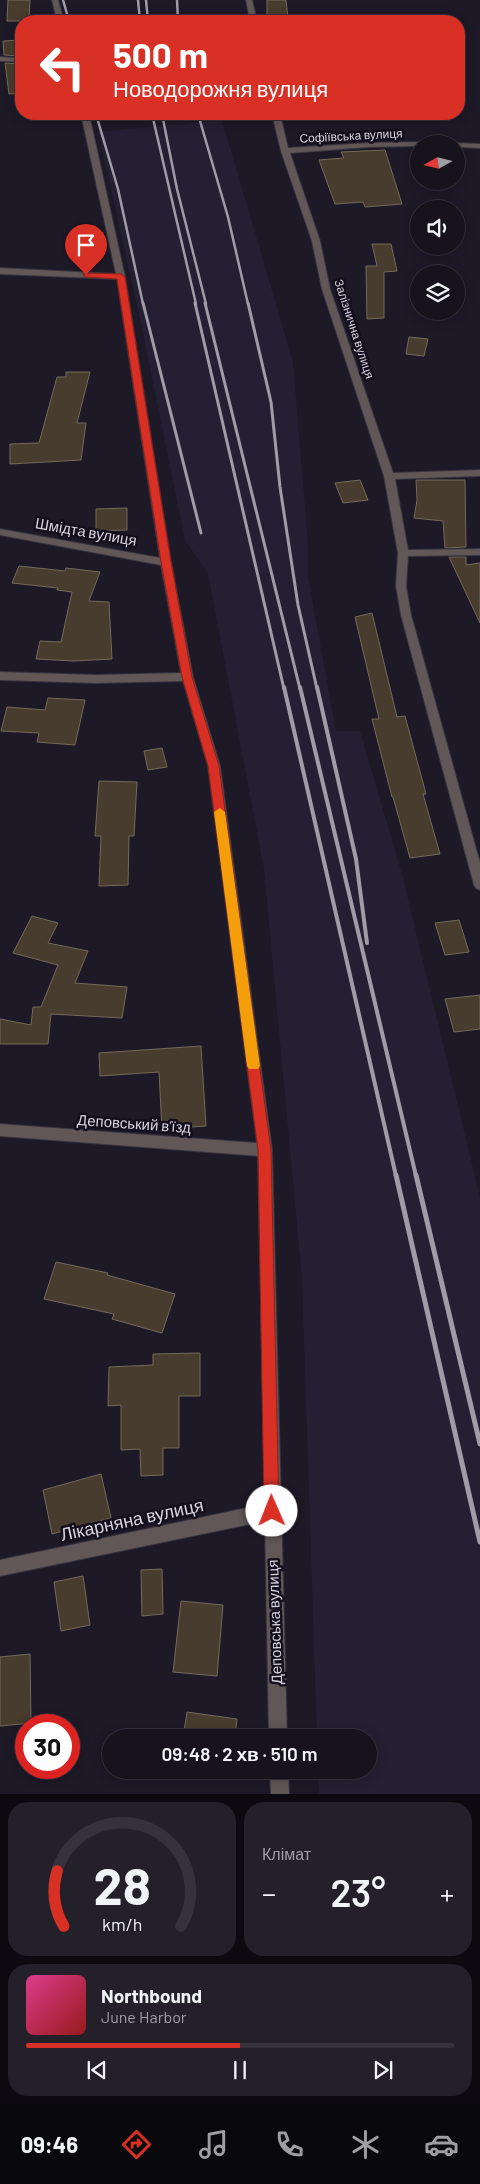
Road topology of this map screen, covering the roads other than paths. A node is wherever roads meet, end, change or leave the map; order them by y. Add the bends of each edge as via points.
1 (55, 0) edge
2 (249, 0) edge
3 (59, 15) edge
4 (253, 15) edge
5 (0, 59) edge
6 (15, 60) edge
7 (86, 120) edge
8 (277, 120) edge
9 (410, 144) edge
10 (465, 145) edge
11 (480, 146) edge
12 (285, 151) junction
13 (0, 271) edge
14 (121, 277) junction
15 (480, 474) edge
16 (389, 476) junction
17 (0, 532) edge
18 (480, 552) edge
19 (404, 554) junction
20 (166, 562) junction
21 (0, 676) edge
22 (187, 677) junction
23 (480, 885) edge
24 (0, 1130) edge
25 (265, 1150) junction
26 (272, 1511) junction
27 (0, 1568) edge
28 (278, 1729) edge
29 (279, 1779) edge
30 (280, 1794) edge

1 - 3 street
2 - 4 street
5 - 6 street
7 - 14 street, Деповська вулиця
8 - 12 street, Залізнична вулиця
9 - 12 street, Софіївська вулиця
10 - 11 street
12 - 16 street, Залізнична вулиця via 316,241 326,289
13 - 14 street
14 - 20 street, Деповська вулиця
15 - 16 street
16 - 19 street, Залізнична вулиця
17 - 20 street, Шмідта вулиця
18 - 19 street
19 - 23 street, Залізнична вулиця via 401,586 406,615
20 - 22 street, Деповська вулиця
21 - 22 street
22 - 25 street, Деповська вулиця via 214,766
24 - 25 street, Деповський в’їзд
25 - 26 street, Деповська вулиця
26 - 27 street, Лікарняна вулиця
26 - 28 street, Деповська вулиця
29 - 30 street

